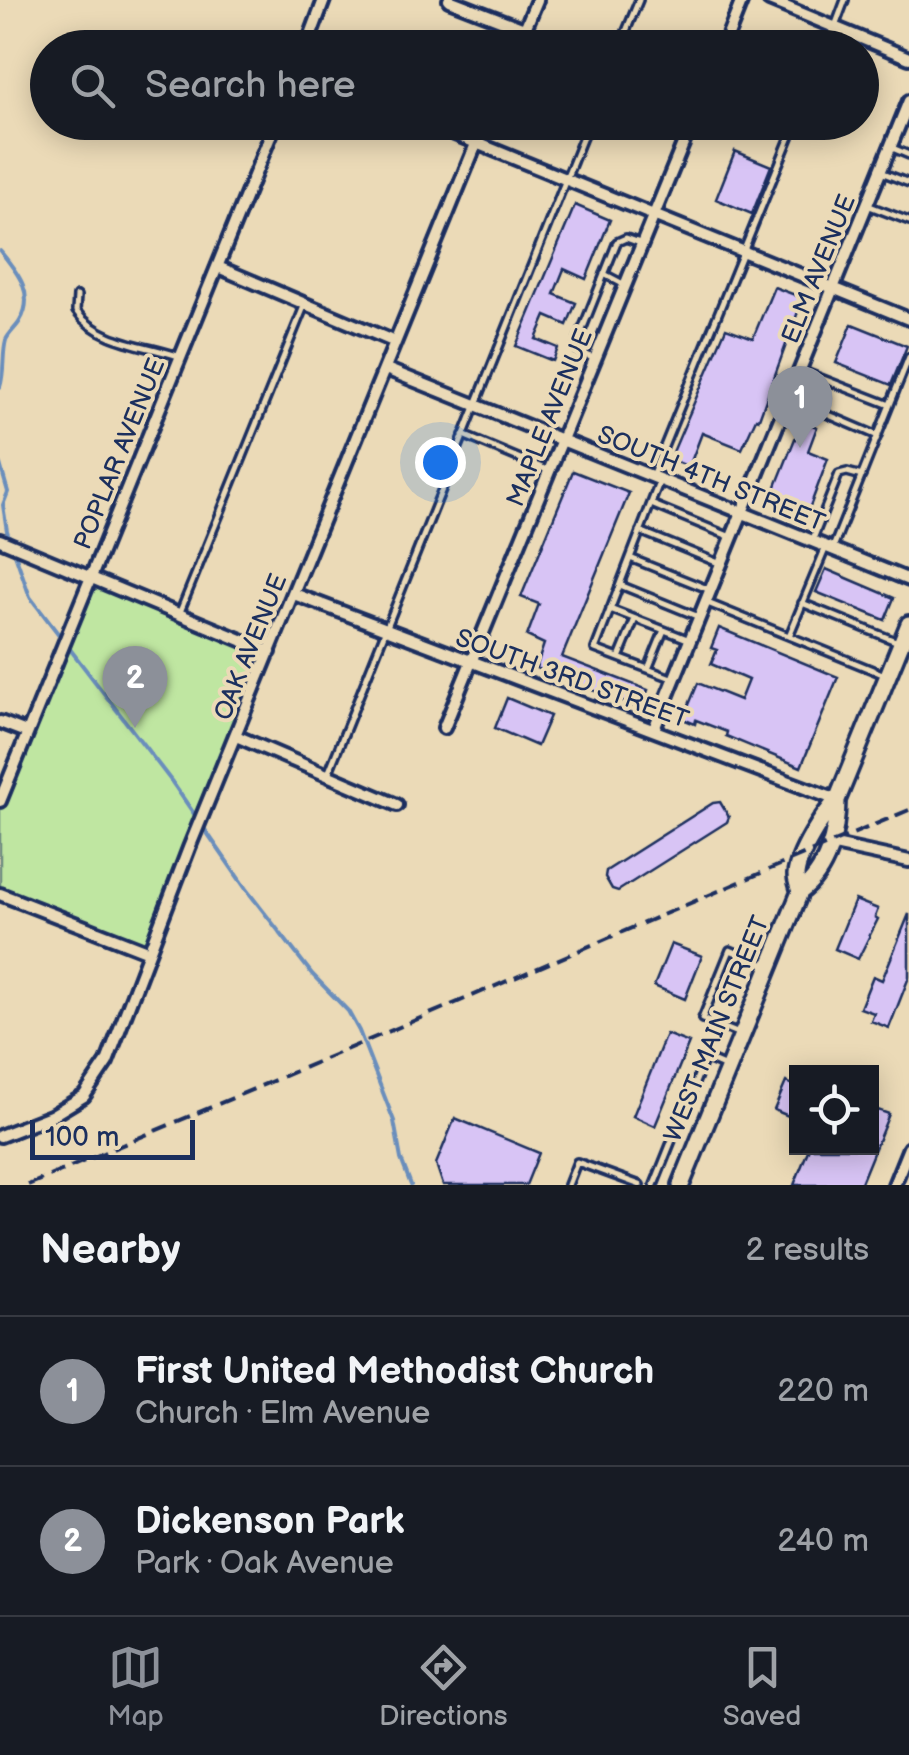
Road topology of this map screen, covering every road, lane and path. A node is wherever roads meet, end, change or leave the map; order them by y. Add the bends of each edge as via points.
1 (324, 0) edge
2 (449, 0) edge
3 (537, 0) edge
4 (639, 0) edge
5 (742, 0) edge
6 (768, 0) edge
7 (845, 0) edge
8 (834, 27) junction
9 (524, 29) joint
10 (313, 30) edge
11 (626, 30) edge
12 (730, 30) edge
13 (833, 30) edge
14 (841, 30) edge
15 (879, 46) edge
16 (909, 58) edge
17 (909, 101) edge
18 (269, 140) edge
19 (468, 140) edge
20 (478, 140) edge
21 (581, 140) edge
22 (685, 140) edge
23 (789, 140) edge
24 (477, 144) junction
25 (890, 147) junction
26 (909, 155) edge
27 (880, 172) junction
28 (566, 179) junction
29 (909, 184) edge
30 (867, 205) junction
31 (655, 215) junction
32 (909, 221) edge
33 (643, 245) junction
34 (744, 251) junction
35 (218, 267) junction
36 (604, 274) junction
37 (626, 285) junction
38 (834, 288) junction
39 (78, 296) dead end
40 (305, 304) junction
41 (909, 319) edge
42 (395, 342) junction
43 (181, 357) junction
44 (909, 357) edge
45 (596, 359) junction
46 (386, 369) junction
47 (800, 370) junction
48 (788, 398) junction
49 (475, 405) junction
50 (890, 405) junction
51 (463, 436) junction
52 (878, 436) junction
53 (563, 440) junction
54 (550, 471) junction
55 (862, 476) junction
56 (656, 478) junction
57 (651, 504) junction
58 (741, 514) junction
59 (640, 532) junction
60 (732, 537) junction
61 (0, 540) edge
62 (812, 542) junction
63 (829, 549) junction
64 (630, 558) junction
65 (720, 564) junction
66 (91, 577) junction
67 (909, 580) edge
68 (620, 585) junction
69 (710, 590) junction
70 (294, 594) junction
71 (705, 602) junction
72 (802, 603) junction
73 (610, 609) junction
74 (180, 614) junction
75 (699, 617) junction
76 (635, 618) junction
77 (909, 624) edge
78 (386, 630) junction
79 (664, 630) junction
80 (789, 636) junction
81 (690, 640) junction
82 (901, 644) junction
83 (270, 652) junction
84 (619, 658) junction
85 (470, 663) junction
86 (648, 669) junction
87 (888, 676) junction
88 (674, 679) junction
89 (0, 722) edge
90 (444, 728) dead end
91 (654, 729) junction
92 (26, 732) junction
93 (236, 736) junction
94 (328, 775) junction
95 (836, 800) junction
96 (0, 801) edge
97 (397, 806) dead end
98 (830, 844) junction
99 (909, 860) edge
100 (800, 892) junction
101 (0, 894) edge
102 (149, 952) junction
103 (771, 967) junction
104 (742, 1035) junction
105 (728, 1068) junction
106 (0, 1136) edge
107 (909, 1148) edge
108 (568, 1185) edge
109 (640, 1185) edge
110 (654, 1185) edge
111 (681, 1185) edge
112 (894, 1185) edge

1 - 10 street
2 - 9 street
3 - 9 street
4 - 11 lane
5 - 12 street
6 - 8 street
7 - 8 lane
8 - 13 lane
8 - 14 street
15 - 16 street
17 - 25 street, ELM AVENUE
18 - 35 street, POPLAR AVENUE
19 - 24 street
20 - 24 street, OAK AVENUE
21 - 28 lane
22 - 31 street, MAPLE AVENUE
23 - 34 lane
24 - 28 street
24 - 42 street, OAK AVENUE
25 - 26 lane
25 - 27 street, ELM AVENUE
27 - 29 lane
27 - 30 street, ELM AVENUE
28 - 31 street
28 - 49 lane
30 - 32 lane
30 - 38 street, ELM AVENUE
31 - 33 street, MAPLE AVENUE
31 - 34 street
33 - 36 lane via 626,238 617,242
33 - 37 street, MAPLE AVENUE
34 - 38 street
34 - 56 lane
35 - 40 street
35 - 43 street, POPLAR AVENUE
36 - 37 lane
36 - 45 lane via 578,340 578,350
37 - 45 street, MAPLE AVENUE
38 - 41 street
38 - 47 street, ELM AVENUE
39 - 43 lane via 76,311 86,322 124,342
40 - 42 street
40 - 74 lane
42 - 46 street, OAK AVENUE
43 - 66 street, POPLAR AVENUE
44 - 50 lane
45 - 53 street, MAPLE AVENUE
46 - 49 street, SOUTH 4TH STREET
46 - 70 street, OAK AVENUE
47 - 48 street, ELM AVENUE
47 - 50 lane
48 - 52 lane
48 - 58 street, ELM AVENUE
49 - 51 lane
49 - 53 street, SOUTH 4TH STREET
50 - 52 lane
51 - 54 lane
51 - 78 lane
52 - 55 lane
53 - 54 street, MAPLE AVENUE
53 - 56 street, SOUTH 4TH STREET
54 - 85 street, MAPLE AVENUE
55 - 62 lane via 840,474
55 - 63 lane
56 - 57 lane
56 - 58 street, SOUTH 4TH STREET
57 - 59 lane
57 - 60 lane
58 - 60 street, ELM AVENUE
58 - 62 street, SOUTH 4TH STREET
59 - 64 lane
59 - 65 lane
60 - 65 street, ELM AVENUE
61 - 66 street
62 - 63 street, SOUTH 4TH STREET
63 - 67 street, SOUTH 4TH STREET
63 - 72 lane
64 - 68 lane
64 - 69 lane
65 - 69 street, ELM AVENUE
66 - 74 street
66 - 92 street, POPLAR AVENUE
68 - 73 lane
68 - 75 lane
69 - 71 street, ELM AVENUE
70 - 78 street, SOUTH 3RD STREET
70 - 83 street, OAK AVENUE
71 - 75 street, ELM AVENUE
71 - 80 lane
72 - 80 lane
72 - 82 lane
73 - 76 lane
73 - 84 lane via 595,649
74 - 83 street
75 - 81 street, ELM AVENUE
76 - 79 lane
76 - 84 lane
77 - 82 main road, WEST MAIN STREET
78 - 85 street, SOUTH 3RD STREET
78 - 94 lane
79 - 81 lane
79 - 86 lane
80 - 87 lane
81 - 88 street, ELM AVENUE
82 - 87 main road, WEST MAIN STREET
83 - 93 street, OAK AVENUE
84 - 86 lane
85 - 90 street, MAPLE AVENUE
85 - 91 street, SOUTH 3RD STREET
86 - 88 lane
87 - 95 main road, WEST MAIN STREET
88 - 91 street, ELM AVENUE
89 - 92 street
91 - 95 street, SOUTH 3RD STREET
92 - 96 street, POPLAR AVENUE
93 - 94 street
93 - 102 street, OAK AVENUE
94 - 97 street
95 - 98 main road, WEST MAIN STREET
95 - 100 main road, WEST MAIN STREET via 820,818 796,875
98 - 99 street
98 - 100 main road, WEST MAIN STREET via 816,880
100 - 103 main road, WEST MAIN STREET
101 - 102 street
102 - 106 street, OAK AVENUE via 107,1062 84,1096
103 - 104 main road, WEST MAIN STREET
103 - 104 lane via 730,950 702,1019
104 - 105 main road, WEST MAIN STREET
105 - 110 lane via 705,1058
105 - 111 main road, WEST MAIN STREET
107 - 112 street
108 - 109 lane via 577,1162

